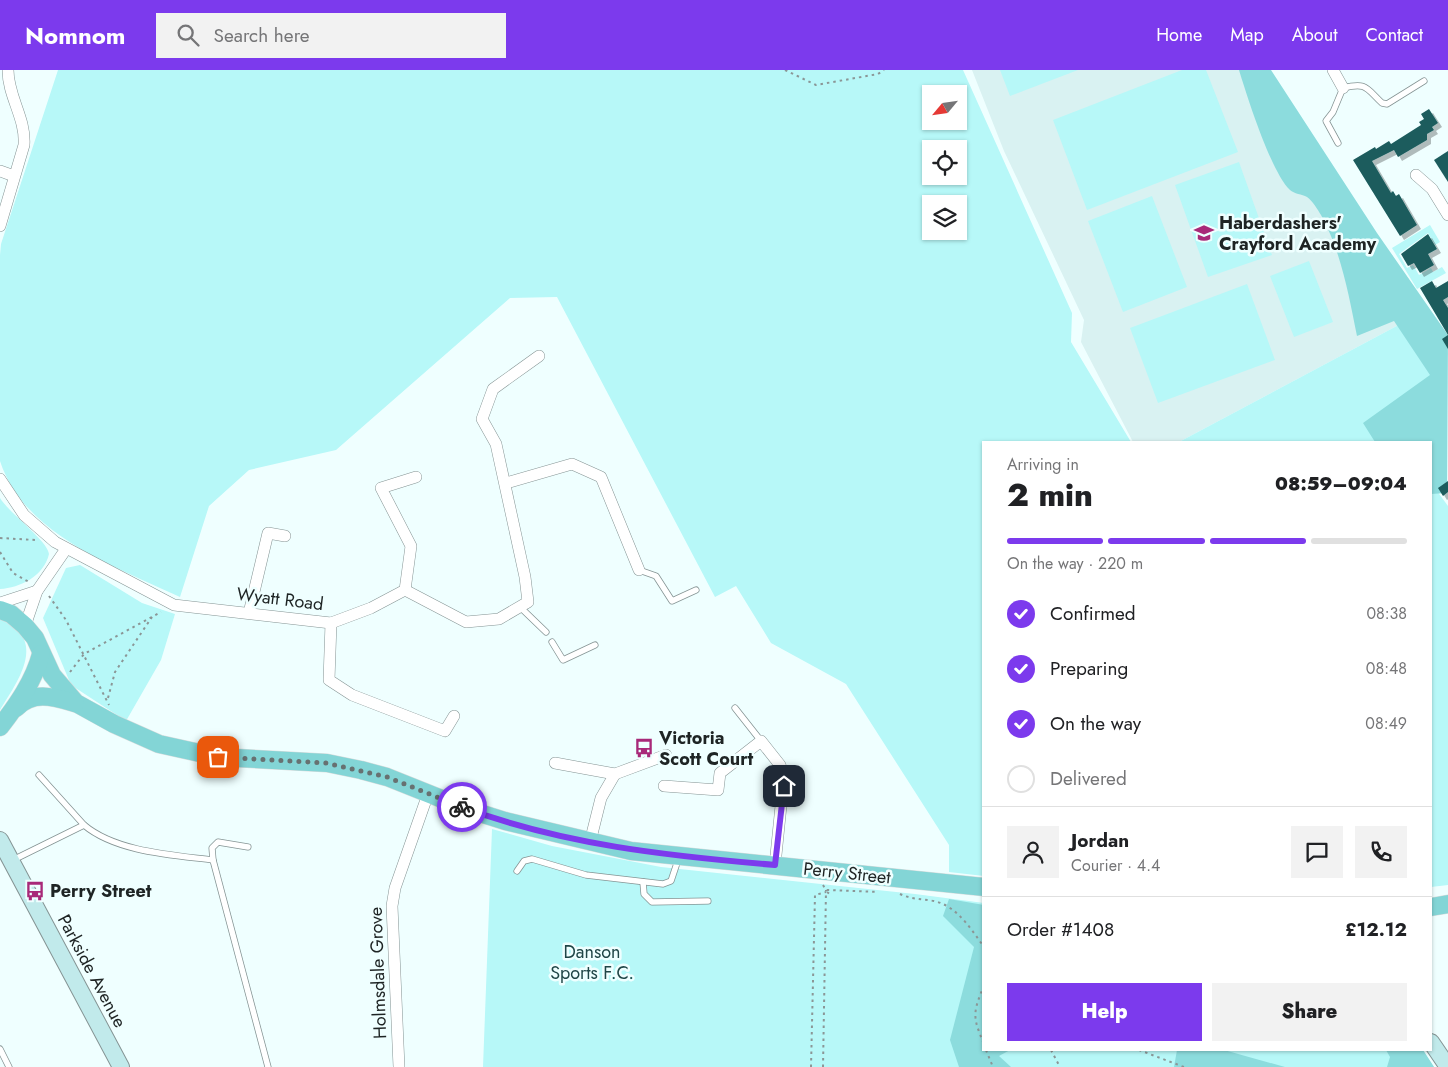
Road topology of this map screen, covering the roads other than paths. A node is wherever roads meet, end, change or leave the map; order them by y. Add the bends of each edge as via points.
1 (1333, 70) edge
2 (5, 72) edge
3 (1424, 81) dead end
4 (1343, 88) junction
5 (1338, 143) dead end
6 (0, 171) edge
7 (1416, 175) dead end
8 (14, 176) junction
9 (1448, 215) edge
10 (0, 226) edge
11 (539, 356) dead end
12 (416, 478) dead end
13 (0, 479) edge
14 (506, 484) junction
15 (285, 536) dead end
16 (66, 549) junction
17 (639, 570) joint
18 (38, 589) junction
19 (405, 590) junction
20 (696, 590) dead end
21 (0, 603) edge
22 (520, 606) junction
23 (0, 610) edge
24 (249, 613) junction
25 (330, 623) junction
26 (25, 626) junction
27 (546, 632) dead end
28 (552, 642) dead end
29 (594, 646) dead end
30 (40, 654) junction
31 (76, 703) junction
32 (736, 708) dead end
33 (454, 716) dead end
34 (5, 720) edge
35 (761, 741) junction
36 (666, 755) dead end
37 (555, 763) dead end
38 (614, 774) junction
39 (39, 775) dead end
40 (664, 786) dead end
41 (428, 794) junction
42 (84, 825) junction
43 (590, 842) junction
44 (248, 847) dead end
45 (4, 850) edge
46 (679, 858) junction
47 (213, 860) junction
48 (775, 865) junction
49 (518, 871) dead end
50 (643, 882) junction
51 (982, 887) edge
52 (708, 901) dead end
53 (1448, 904) edge
54 (1432, 907) edge
55 (1432, 1043) edge
56 (0, 1049) edge
57 (10, 1067) edge
58 (121, 1067) edge
59 (268, 1067) edge
60 (398, 1067) edge
61 (1448, 1067) edge

1 - 4 street
2 - 8 street via 25,132
3 - 4 lane via 1388,104 1382,103 1372,90 1360,85
4 - 5 lane via 1326,121
6 - 8 street
7 - 9 street via 1432,189
8 - 10 street
11 - 14 street via 494,389 482,419 496,444
12 - 19 street via 381,488 411,546
13 - 16 street, Wyatt Road via 16,504 44,534
14 - 17 street via 572,464 601,477
14 - 22 street via 528,602
15 - 24 street via 268,533
16 - 18 street
16 - 24 street, Wyatt Road via 174,605
17 - 20 lane via 656,576 672,601
18 - 21 street
18 - 26 street
19 - 22 street via 466,622 499,619
19 - 25 street, Wyatt Road via 371,608
22 - 27 lane
23 - 26 main road via 11,614
24 - 25 street, Wyatt Road
25 - 33 street via 329,680 352,695 445,731
26 - 30 main road, Perry Street via 35,638
28 - 29 lane via 563,660
30 - 31 main road, Perry Street via 58,685
30 - 34 main road via 33,676
31 - 34 main road, Perry Street via 53,696 34,696 21,702
31 - 41 main road, Perry Street via 138,736 186,752 226,758 326,763 387,777
32 - 35 lane
35 - 40 street via 720,773 718,790
35 - 48 street via 780,765 784,776
36 - 38 street
37 - 38 street
38 - 43 street via 601,798
39 - 42 lane
41 - 43 main road, Perry Street via 506,821
41 - 60 street, Holmsdale Grove via 395,888 392,906
42 - 45 lane
42 - 47 lane via 94,833 142,850
43 - 46 main road, Perry Street
44 - 47 lane via 218,842 212,848
45 - 58 street, Parkside Avenue
46 - 48 main road, Perry Street
46 - 50 lane via 671,880 663,884
47 - 59 lane
48 - 51 main road, Perry Street
49 - 50 lane via 518,866 532,859 586,876
50 - 52 lane via 644,894 652,902
53 - 54 main road
55 - 61 street
56 - 57 lane

